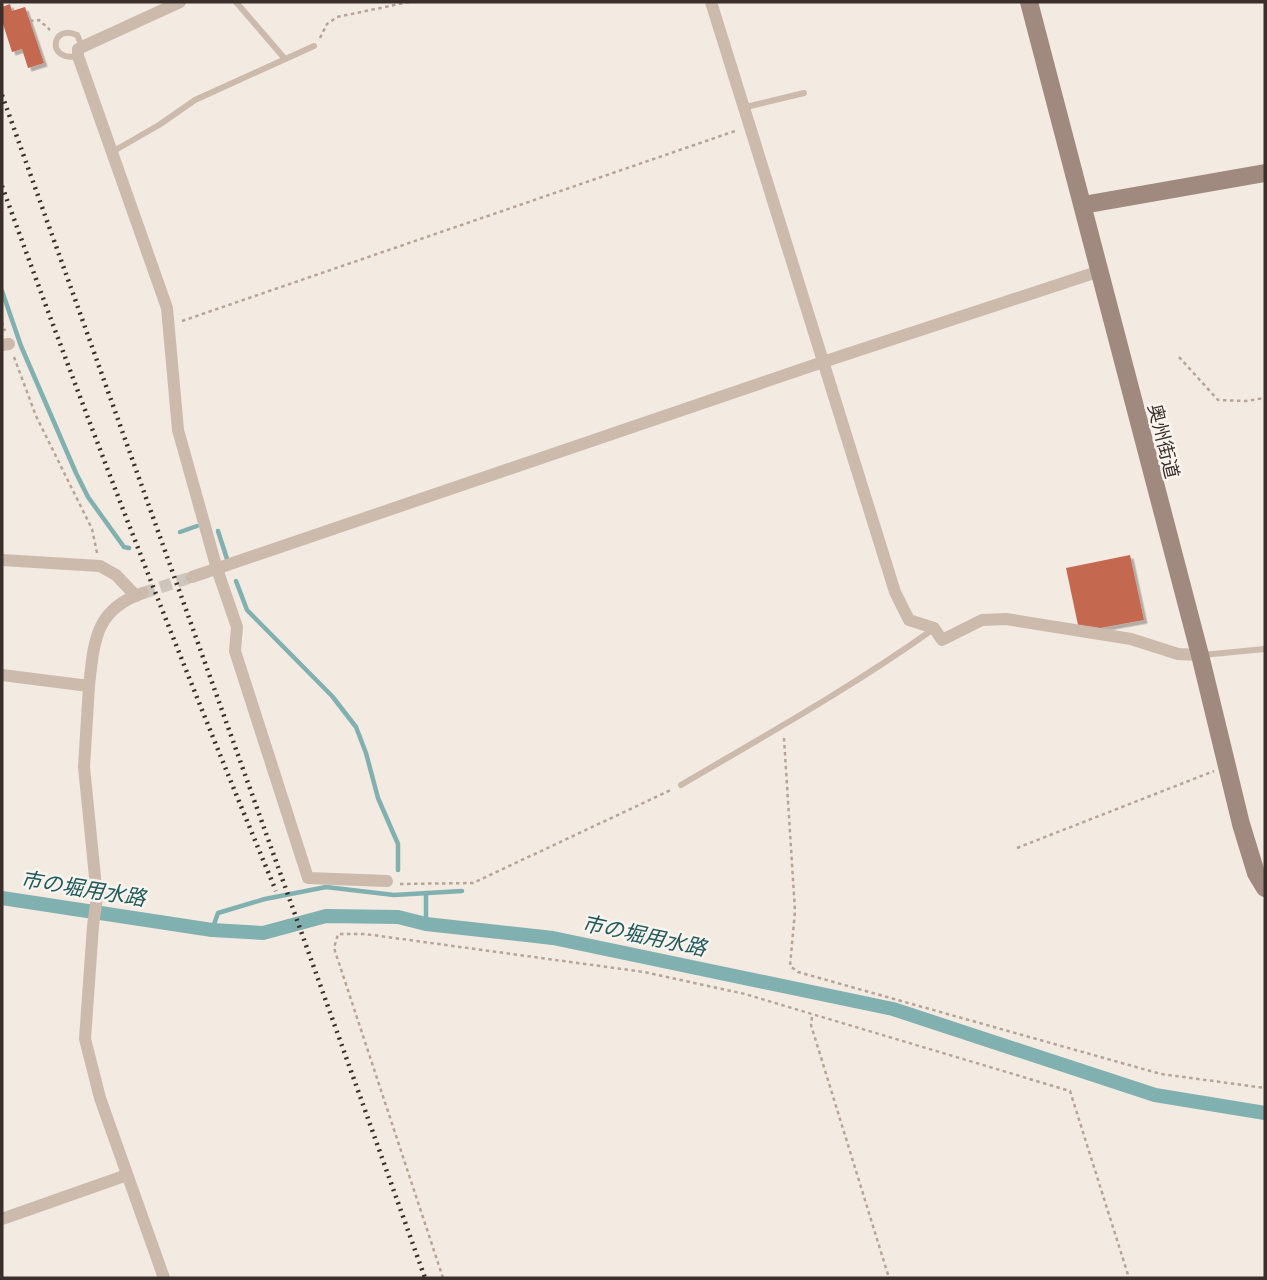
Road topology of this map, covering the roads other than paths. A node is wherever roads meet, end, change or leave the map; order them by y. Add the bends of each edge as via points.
1 (180, 2) edge
2 (236, 2) edge
3 (711, 2) edge
4 (1029, 2) edge
5 (314, 46) road end
6 (80, 51) junction
7 (285, 60) junction
8 (804, 93) dead end
9 (746, 107) junction
10 (112, 152) junction
11 (1265, 173) edge
12 (1083, 205) junction
13 (1100, 271) junction
14 (822, 362) junction
15 (2, 560) edge
16 (217, 569) junction
17 (192, 577) tunnel mouth
18 (934, 628) junction
19 (1265, 649) edge
20 (1200, 655) junction
21 (2, 675) edge
22 (89, 686) junction
23 (681, 785) road end
24 (387, 881) road end
25 (1265, 888) edge
26 (127, 1175) junction
27 (2, 1219) edge
28 (163, 1278) edge

1 - 6 street
2 - 7 lane
3 - 9 street
4 - 12 main road, 奥州街道
5 - 7 lane
6 - 6 lane via 73,33 58,37 55,44 65,57
6 - 10 street
7 - 10 lane via 195,100
8 - 9 lane
9 - 14 street
10 - 16 street via 167,307 178,430
11 - 12 main road
12 - 13 main road, 奥州街道
13 - 14 street
13 - 20 main road, 奥州街道
14 - 16 street
14 - 18 street via 895,592 909,620
15 - 22 street via 100,566 139,594 113,608 97,635
16 - 17 street
16 - 24 street via 237,627 235,651 308,878
18 - 20 street via 942,639 982,620 1027,621
18 - 23 lane via 779,729
19 - 20 lane
20 - 25 main road, 奥州街道 via 1250,858
21 - 22 street
22 - 26 street via 84,767 97,897 85,1039
26 - 27 street
26 - 28 street

